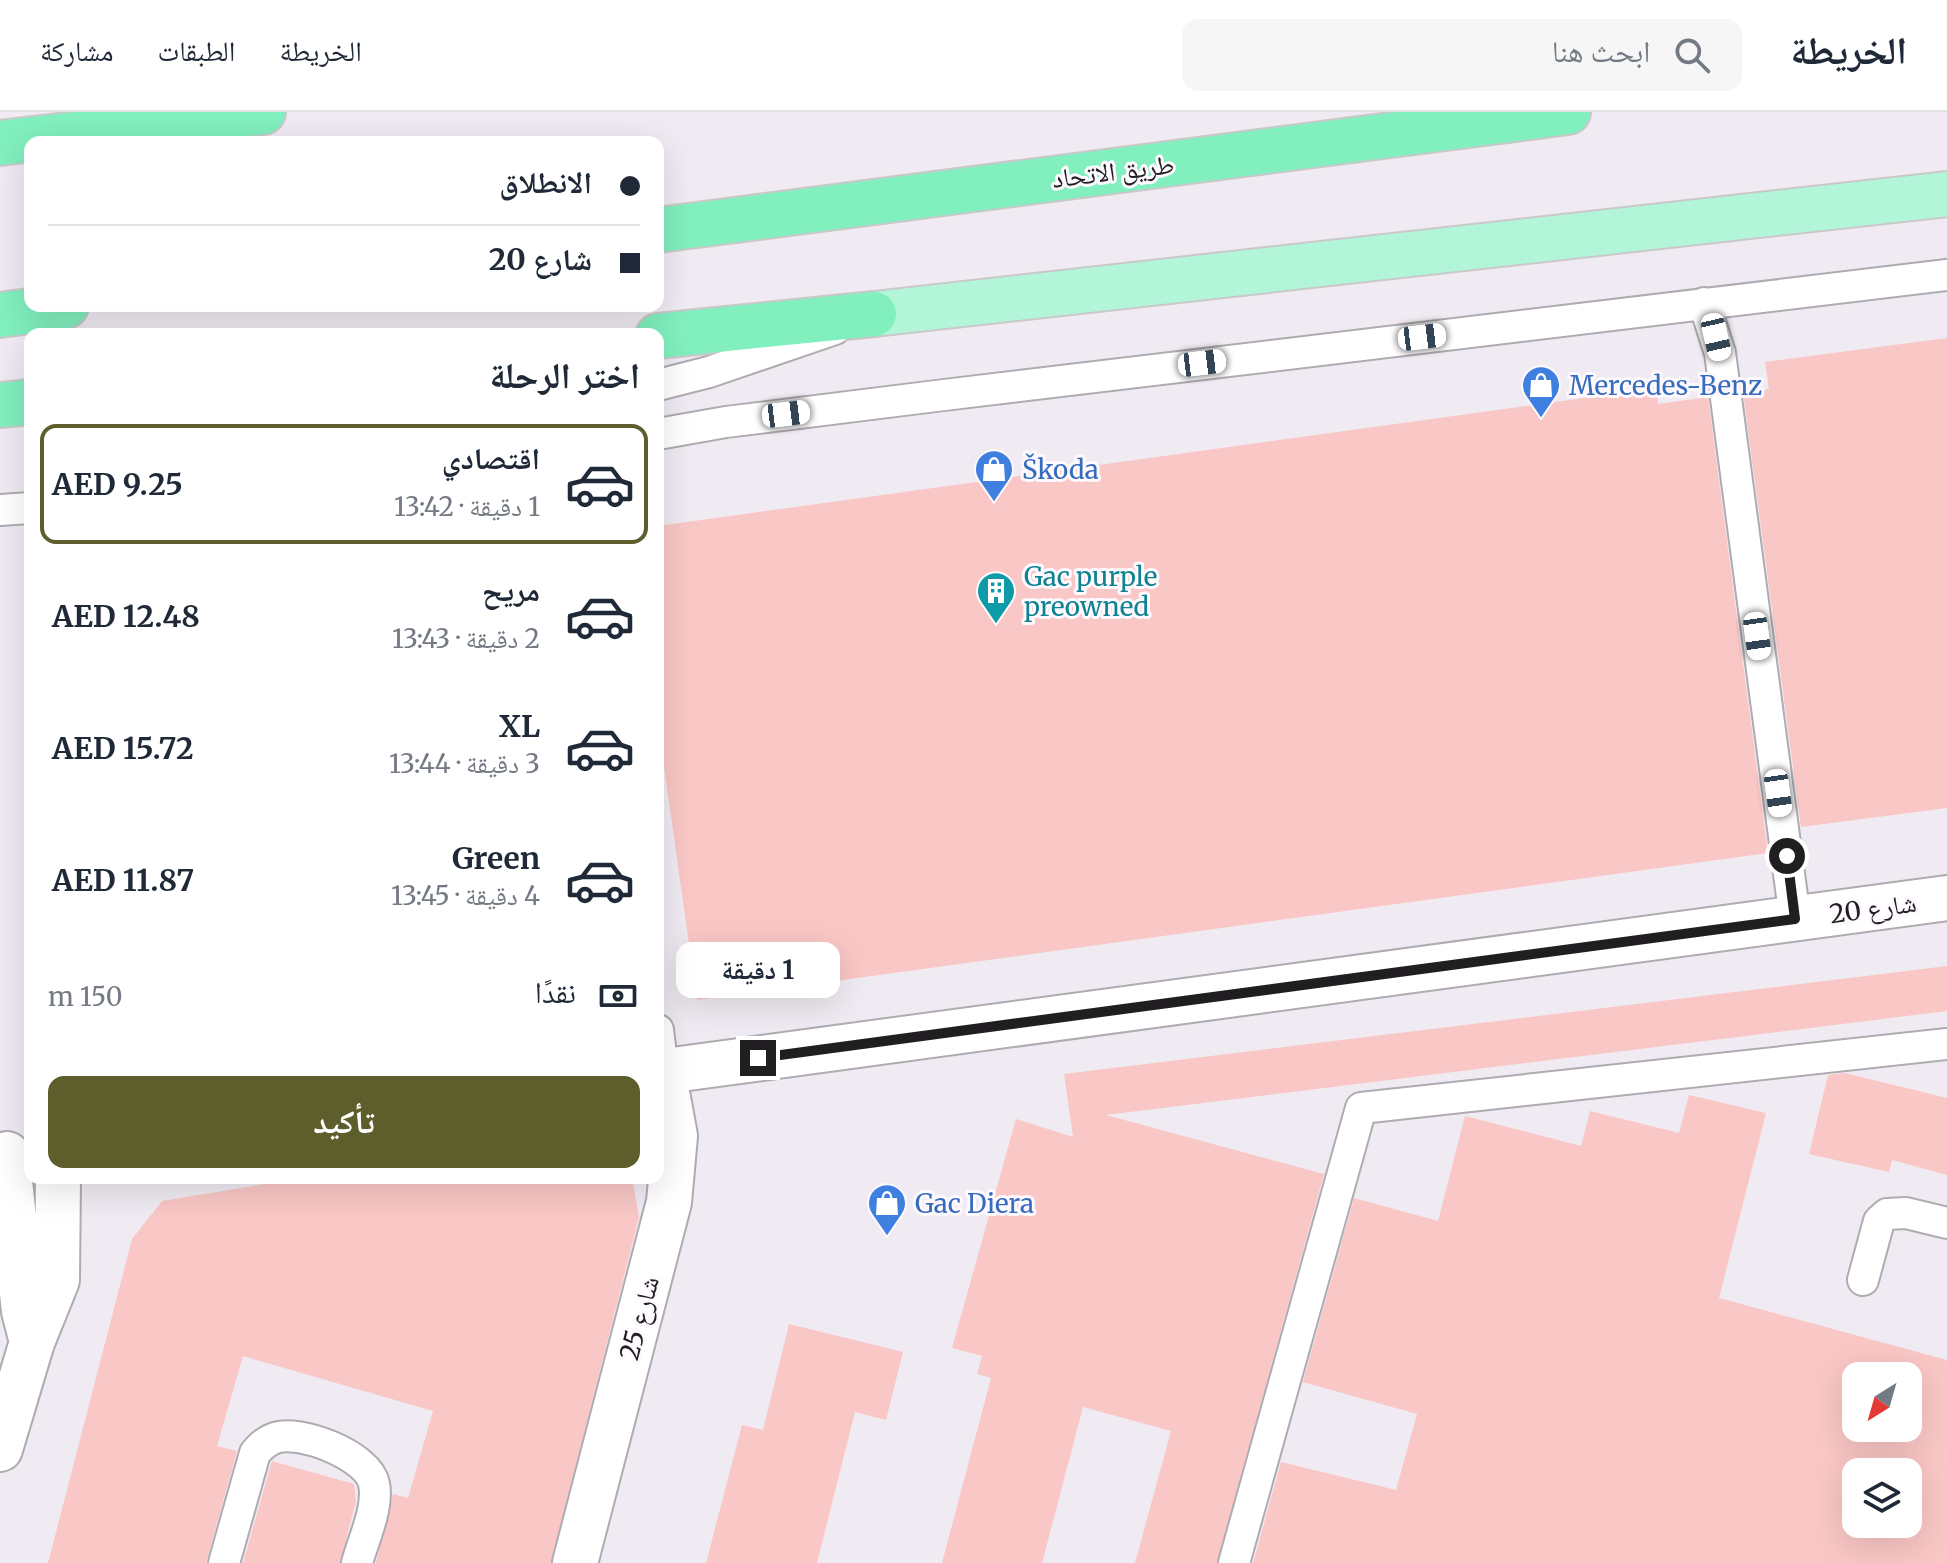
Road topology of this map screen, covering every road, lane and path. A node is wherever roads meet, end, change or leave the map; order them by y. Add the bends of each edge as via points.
1 (263, 112) edge
2 (1568, 112) edge
3 (59, 136) edge
4 (24, 140) edge
5 (0, 143) edge
6 (1947, 194) edge
7 (664, 229) edge
8 (1947, 275) edge
9 (1704, 303) junction
10 (24, 312) edge
11 (874, 314) junction
12 (0, 315) edge
13 (664, 335) edge
14 (664, 383) edge
15 (24, 403) edge
16 (0, 405) edge
17 (664, 433) edge
18 (24, 508) edge
19 (0, 510) edge
20 (1947, 898) edge
21 (1795, 919) junction
22 (1947, 1044) edge
23 (664, 1058) edge
24 (664, 1079) edge
25 (12, 1153) edge
26 (58, 1184) edge
27 (1947, 1223) edge
28 (1863, 1280) dead end
29 (32, 1342) junction
30 (0, 1449) edge
31 (224, 1563) edge
32 (357, 1563) edge
33 (575, 1563) edge
34 (1234, 1563) edge

1 - 3 highway
2 - 7 highway, طريق الاتحاد
4 - 5 highway
6 - 11 main road
8 - 9 lane
9 - 17 lane
9 - 21 lane via 1720,353
10 - 12 highway
11 - 13 highway
11 - 14 lane via 790,346
15 - 16 highway
18 - 19 lane
20 - 21 street, شارع 20
21 - 23 street, شارع 20
22 - 34 lane via 1361,1108
24 - 33 street, شارع 25 via 675,1136 669,1202
25 - 29 street via 24,1311
26 - 29 street via 57,1280
27 - 28 lane via 1887,1214 1879,1221
29 - 30 street
31 - 32 lane via 255,1453 285,1436 353,1456 371,1473 375,1499

